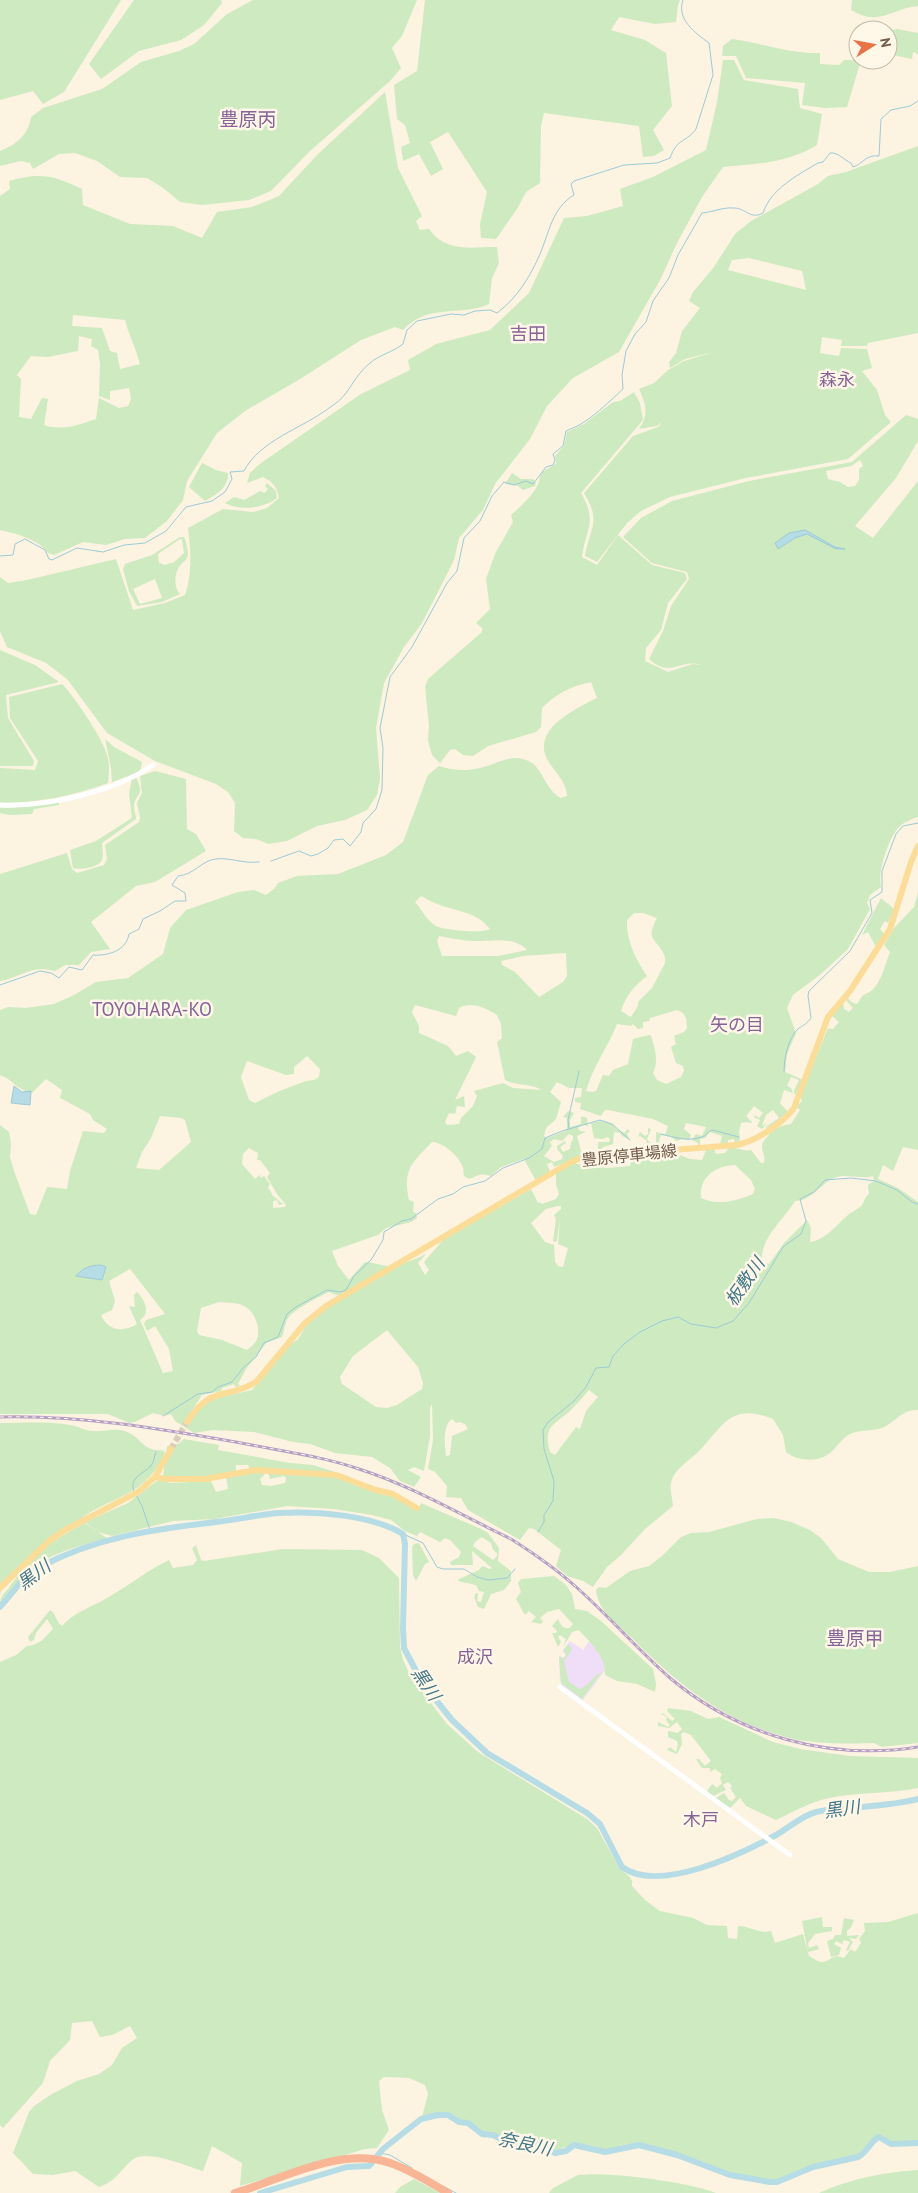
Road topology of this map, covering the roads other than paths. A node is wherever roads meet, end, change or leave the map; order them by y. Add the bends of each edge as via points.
1 (153, 765) dead end
2 (0, 805) edge
3 (918, 846) edge
4 (187, 1422) tunnel mouth
5 (171, 1449) tunnel mouth
6 (155, 1477) junction
7 (417, 1508) dead end
8 (0, 1588) edge
9 (560, 1686) dead end
10 (790, 1855) dead end
11 (235, 2193) edge
12 (448, 2193) edge

1 - 2 street via 122,781 80,794 29,805
3 - 4 main road, 豊原停車場線 via 890,929 850,991 832,1011 794,1108 783,1121 742,1144 583,1157 571,1162 326,1306 305,1323 256,1382 240,1390 207,1398
5 - 6 main road
6 - 7 main road via 205,1479 256,1470 336,1475 393,1494
6 - 8 main road via 138,1492 49,1541
9 - 10 street
11 - 12 highway via 354,2158 390,2163

